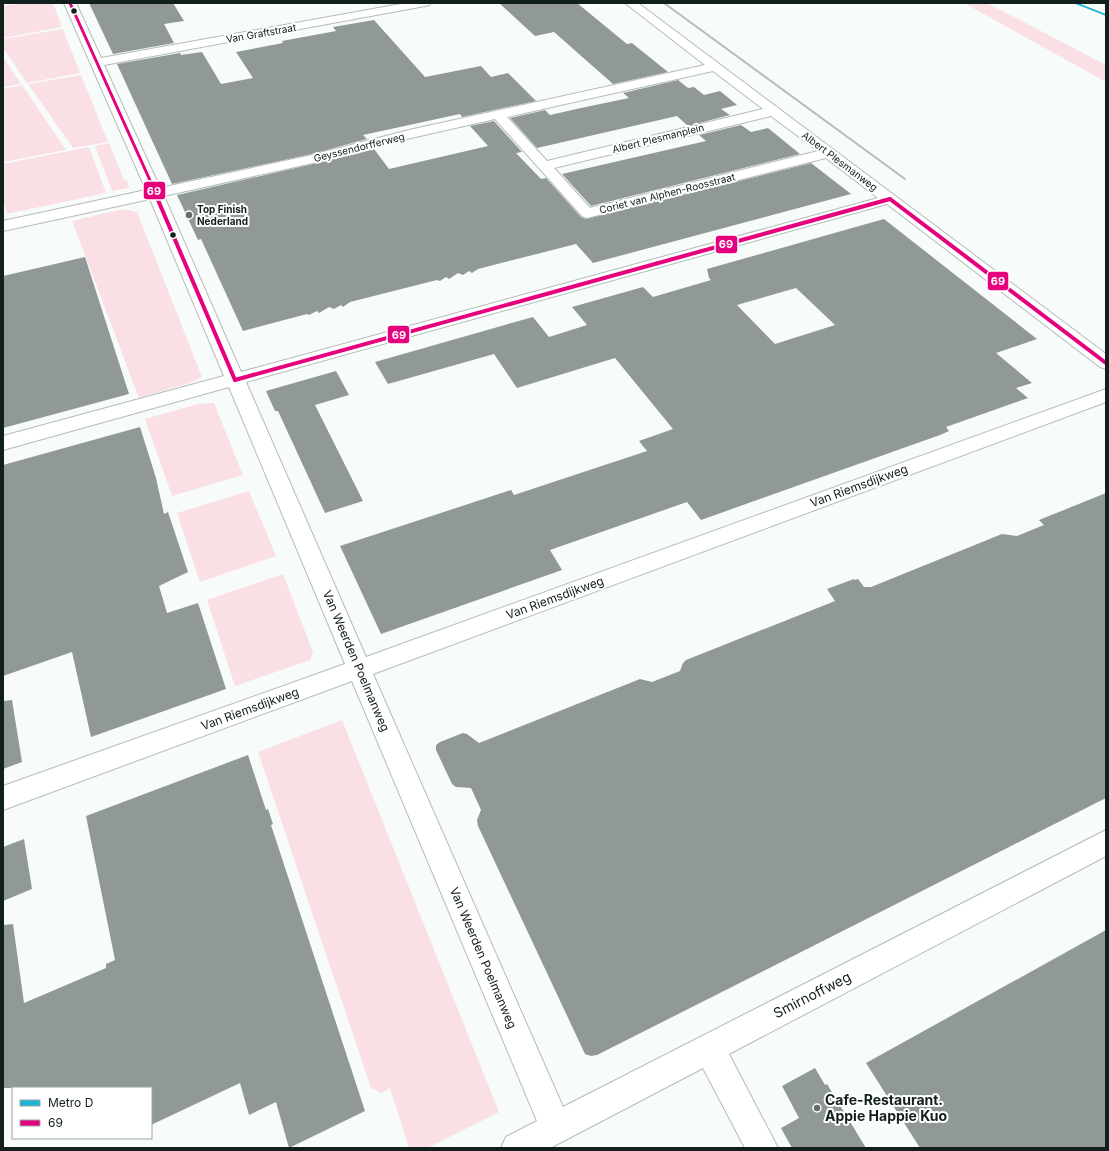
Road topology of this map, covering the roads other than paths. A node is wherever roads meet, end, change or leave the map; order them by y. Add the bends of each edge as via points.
1 (70, 3) edge
2 (425, 3) edge
3 (631, 3) edge
4 (97, 63) junction
5 (716, 67) junction
6 (773, 111) junction
7 (498, 115) junction
8 (829, 153) junction
9 (543, 166) junction
10 (155, 193) junction
11 (890, 199) junction
12 (3, 226) edge
13 (1106, 363) edge
14 (234, 380) junction
15 (1106, 395) edge
16 (3, 444) edge
17 (359, 669) junction
18 (3, 798) edge
19 (1106, 842) edge
20 (709, 1048) junction
21 (556, 1128) junction
22 (517, 1148) edge
23 (762, 1148) edge

1 - 4 street, Van Weerden Poelmanweg
2 - 4 street, Van Graftstraat
3 - 5 street, Albert Plesmanweg
4 - 10 street, Van Weerden Poelmanweg
5 - 6 street, Albert Plesmanweg
5 - 7 street, Geyssendorfferweg
6 - 8 street, Albert Plesmanweg
6 - 9 street, Albert Plesmanplein
7 - 9 street, Coriet van Alphen-Roosstraat
7 - 10 street, Geyssendorfferweg
8 - 9 street, Coriet van Alphen-Roosstraat via 587,213
8 - 11 street, Albert Plesmanweg
10 - 12 street, Geyssendorfferweg
10 - 14 street, Van Weerden Poelmanweg
11 - 13 street, Albert Plesmanweg
11 - 14 street
14 - 16 street
14 - 17 street, Van Weerden Poelmanweg
15 - 17 street, Van Riemsdijkweg
17 - 18 street, Van Riemsdijkweg
17 - 21 street, Van Weerden Poelmanweg
19 - 20 street, Smirnoffweg
20 - 21 street, Smirnoffweg
20 - 23 street
21 - 22 street, Smirnoffweg

